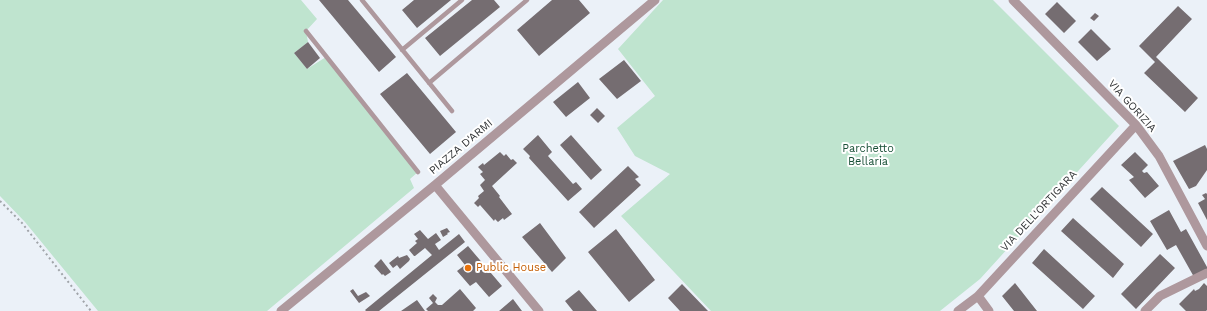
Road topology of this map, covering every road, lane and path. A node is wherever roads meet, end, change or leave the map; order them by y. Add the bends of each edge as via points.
1 (362, 0) edge
2 (462, 0) edge
3 (528, 0) edge
4 (655, 0) edge
5 (1013, 0) edge
6 (306, 31) dead end
7 (402, 50) junction
8 (429, 83) junction
9 (452, 111) dead end
10 (1136, 125) junction
11 (418, 172) dead end
12 (435, 185) junction
13 (0, 201) edge
14 (1207, 246) edge
15 (1207, 273) edge
16 (978, 296) junction
17 (91, 311) edge
18 (281, 311) edge
19 (539, 311) edge
20 (958, 311) edge
21 (989, 311) edge
22 (1145, 311) edge

1 - 7 lane
2 - 7 lane
3 - 8 lane
4 - 12 street, PIAZZA D'ARMI
5 - 10 street, VIA GORIZIA
6 - 11 lane
7 - 8 lane
8 - 9 lane
10 - 14 street, VIA GORIZIA via 1159,156
10 - 16 street, VIA DELL'ORTIGARA
12 - 18 street, PIAZZA D'ARMI
12 - 19 street
13 - 17 path via 22,223
15 - 22 street via 1160,296
16 - 20 street, VIA DELL'ORTIGARA
16 - 21 street

